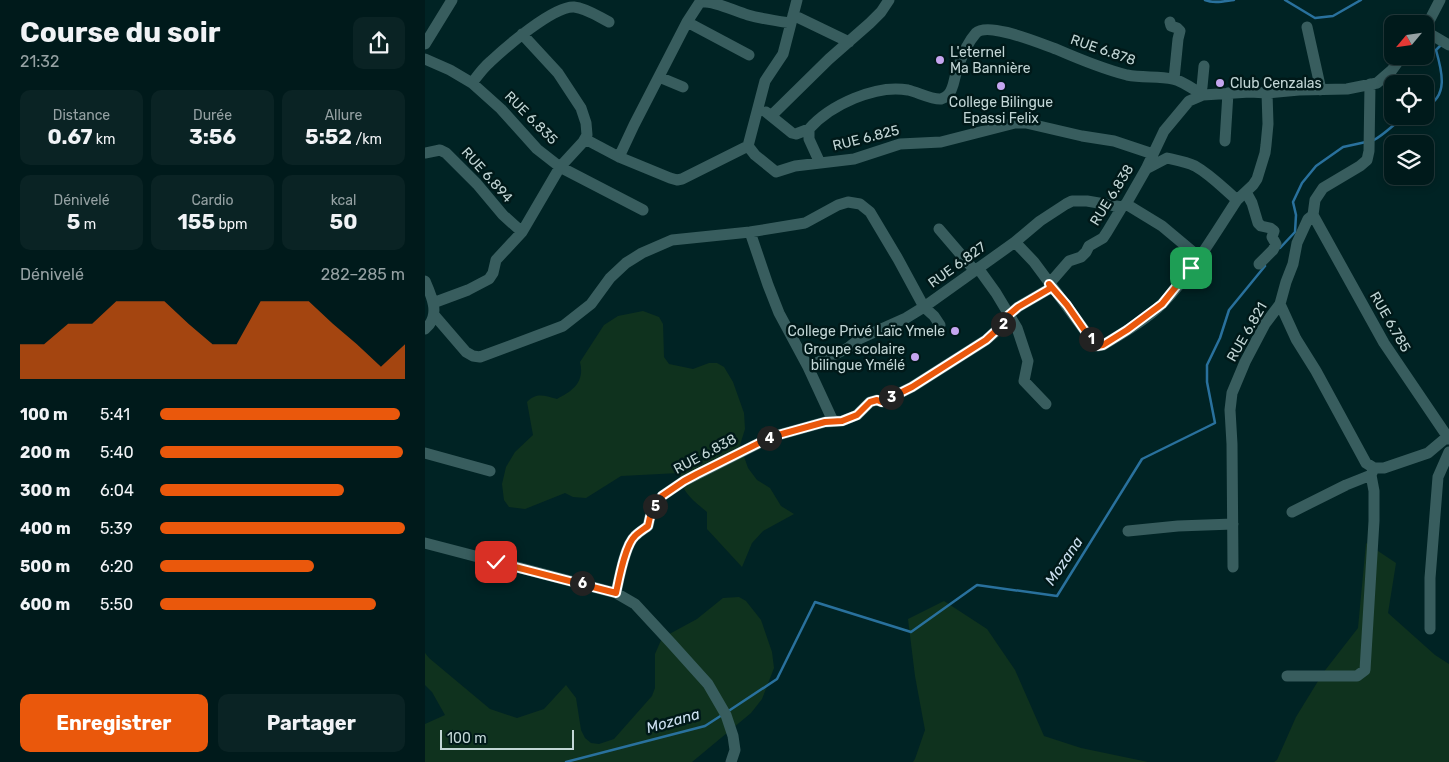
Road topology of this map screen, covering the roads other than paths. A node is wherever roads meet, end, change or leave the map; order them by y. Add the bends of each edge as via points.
1 (452, 0) edge
2 (797, 0) edge
3 (889, 0) edge
4 (1440, 0) edge
5 (1432, 15) edge
6 (792, 19) junction
7 (609, 22) dead end
8 (687, 22) junction
9 (1170, 22) dead end
10 (1307, 27) dead end
11 (522, 34) junction
12 (1434, 36) edge
13 (849, 42) junction
14 (425, 44) edge
15 (1449, 45) edge
16 (749, 55) dead end
17 (425, 59) edge
18 (1396, 65) edge
19 (1204, 66) dead end
20 (659, 77) junction
21 (1174, 79) junction
22 (472, 82) junction
23 (1370, 84) junction
24 (683, 87) dead end
25 (1321, 90) junction
26 (1228, 93) junction
27 (1267, 93) junction
28 (1201, 94) junction
29 (759, 106) junction
30 (771, 116) junction
31 (809, 129) junction
32 (585, 139) junction
33 (1225, 141) dead end
34 (748, 146) junction
35 (425, 153) edge
36 (1153, 154) junction
37 (619, 157) junction
38 (820, 163) junction
39 (559, 167) junction
40 (1146, 169) junction
41 (1241, 196) junction
42 (1124, 205) junction
43 (643, 210) dead end
44 (1313, 215) junction
45 (939, 229) dead end
46 (522, 232) junction
47 (750, 232) junction
48 (1015, 242) junction
49 (1199, 257) junction
50 (1259, 264) dead end
51 (976, 269) junction
52 (425, 281) edge
53 (1049, 284) junction
54 (433, 303) junction
55 (1280, 304) junction
56 (924, 307) junction
57 (1009, 314) junction
58 (435, 316) junction
59 (940, 325) dead end
60 (425, 329) edge
61 (808, 367) junction
62 (1046, 404) dead end
63 (833, 422) junction
64 (1448, 438) edge
65 (1449, 452) edge
66 (425, 453) edge
67 (490, 471) dead end
68 (1373, 471) junction
69 (1292, 512) dead end
70 (1233, 524) junction
71 (1127, 531) dead end
72 (425, 543) edge
73 (1233, 567) dead end
74 (616, 593) junction
75 (1431, 629) dead end
76 (1287, 676) dead end
77 (731, 762) edge

1 - 14 street
2 - 6 street
3 - 13 street
4 - 5 street
6 - 8 street via 749,15 705,0 696,6
6 - 13 street
6 - 29 street via 783,54 765,81
7 - 11 street via 573,7 543,19
8 - 16 street
8 - 20 street
9 - 21 street via 1180,31
10 - 25 street
11 - 22 street via 489,62
11 - 32 street via 558,73 581,108 586,123
12 - 15 street
13 - 30 street
17 - 22 street, RUE 6.835
18 - 23 street, RUE 6.838 via 1383,79
19 - 28 street
20 - 24 street
20 - 37 street
21 - 28 street, RUE 6.878
21 - 31 street, RUE 6.878 via 1138,78 1034,41 985,29 977,32 966,48 953,86 941,99 908,90 871,93 837,106
22 - 39 street, RUE 6.835 via 537,150
23 - 25 street, RUE 6.838
23 - 44 street, RUE 6.821 via 1367,160 1323,188 1315,200
25 - 27 street, RUE 6.838
26 - 27 street, RUE 6.838
26 - 28 street, RUE 6.838
26 - 33 street
27 - 41 street via 1267,146 1257,179
28 - 36 street, RUE 6.838 via 1189,101 1164,131
29 - 30 street
29 - 34 street
30 - 31 street via 796,134
31 - 38 street via 809,139
32 - 37 street
32 - 39 street
34 - 37 street via 677,180
34 - 38 street, RUE 6.825 via 776,172
35 - 46 street, RUE 6.894 via 440,150 447,153
36 - 38 street, RUE 6.825 via 1114,141 1015,123 941,142 900,144 854,159
36 - 40 street, RUE 6.838
39 - 43 street, RUE 6.835
39 - 46 street
40 - 41 street via 1167,158 1193,165 1225,191
40 - 42 street, RUE 6.838
41 - 49 street
41 - 50 street via 1252,203 1258,223 1274,231 1273,250
42 - 48 street, RUE 6.827 via 1072,201
42 - 49 street via 1162,226
42 - 53 street, RUE 6.838 via 1103,238 1069,262
44 - 55 street, RUE 6.821 via 1297,243
44 - 64 street, RUE 6.785 via 1384,342
45 - 51 street
46 - 54 street via 496,260 489,279
47 - 56 street via 805,223 845,202 860,204 870,212
47 - 58 street via 672,240 642,253 625,263 591,304 563,326 480,356 466,352
47 - 61 street via 779,313
48 - 51 street, RUE 6.827
48 - 53 street
49 - 53 street via 1162,304 1103,345 1094,344
51 - 56 street, RUE 6.827
51 - 57 street
52 - 54 street
53 - 57 street, RUE 6.838 via 1049,289
54 - 58 street
55 - 68 street via 1296,339
55 - 70 street, RUE 6.821 via 1265,324 1232,393
56 - 59 street
56 - 61 street, RUE 6.827
57 - 62 street via 1028,361 1025,381
57 - 63 street, RUE 6.838 via 986,340 912,387 882,402 870,402 857,415
58 - 60 street
61 - 63 street
63 - 74 street, RUE 6.838 via 771,437 684,481 662,496 648,526 630,543
64 - 68 street via 1427,453
65 - 75 street via 1438,477 1430,578
66 - 67 street
68 - 69 street
68 - 76 street via 1374,521 1365,670 1357,676
70 - 71 street
70 - 73 street, RUE 6.821
72 - 74 street
74 - 77 street via 635,604 708,684 733,736 735,750

